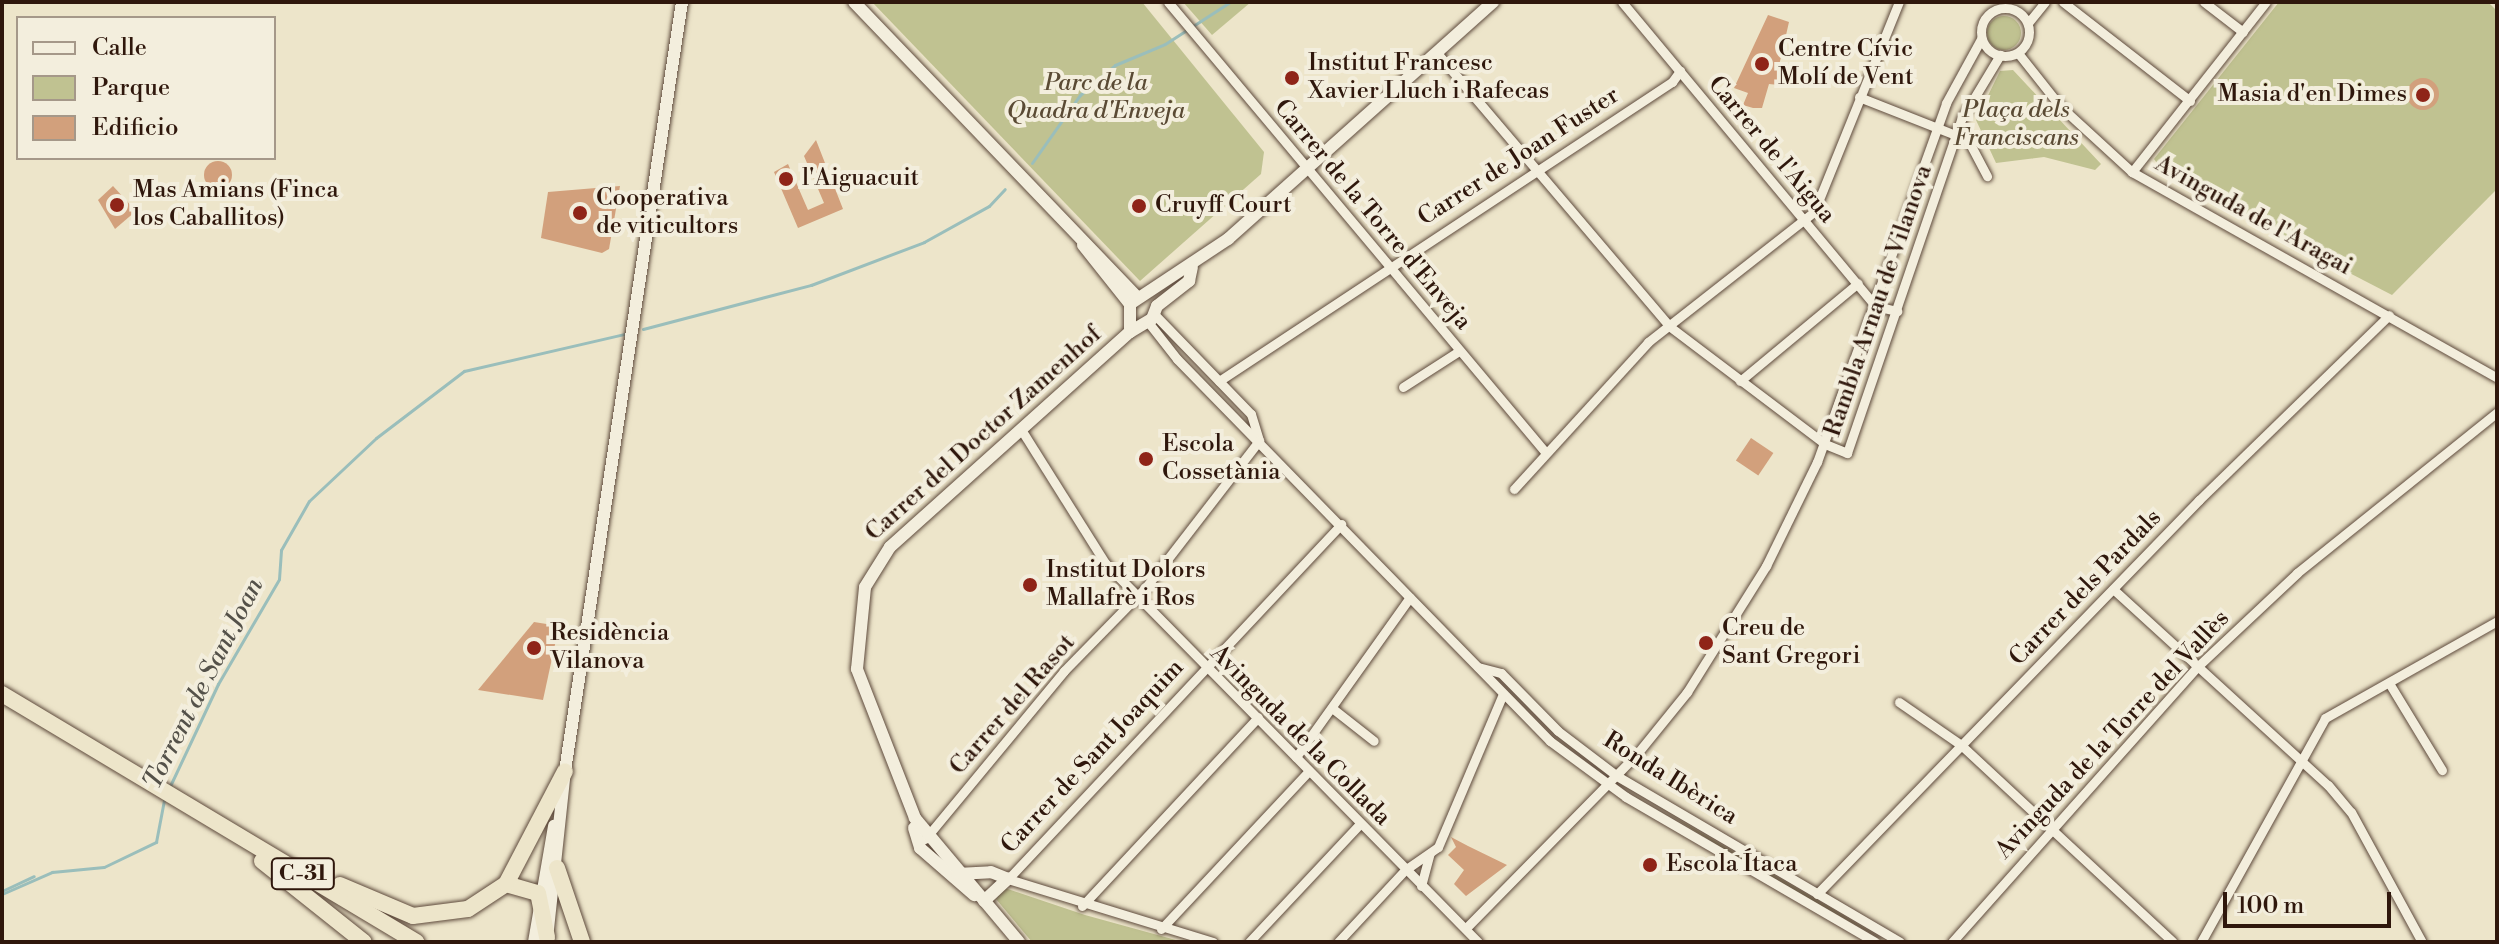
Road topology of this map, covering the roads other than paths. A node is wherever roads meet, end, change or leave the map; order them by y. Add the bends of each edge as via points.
1 (682, 2) edge
2 (854, 2) edge
3 (1493, 2) edge
4 (1622, 2) edge
5 (1899, 2) edge
6 (1982, 2) edge
7 (2045, 2) edge
8 (2063, 2) edge
9 (2204, 2) edge
10 (2266, 2) edge
11 (1169, 3) edge
12 (2012, 5) edge
13 (1991, 14) junction
14 (2028, 23) junction
15 (2243, 32) junction
16 (1981, 39) junction
17 (1437, 53) junction
18 (2018, 53) junction
19 (2000, 55) junction
20 (1680, 71) junction
21 (1859, 97) junction
22 (2190, 101) junction
23 (1939, 125) junction
24 (1958, 135) junction
25 (1306, 168) junction
26 (1536, 170) junction
27 (2132, 172) junction
28 (1987, 176) dead end
29 (1804, 219) junction
30 (1390, 267) junction
31 (1858, 283) junction
32 (1875, 306) junction
33 (1143, 310) junction
34 (1897, 311) junction
35 (2389, 315) junction
36 (1669, 326) junction
37 (1459, 351) junction
38 (2497, 378) edge
39 (1219, 381) junction
40 (1740, 381) junction
41 (1403, 387) dead end
42 (2497, 412) edge
43 (1022, 431) junction
44 (1259, 441) junction
45 (1825, 444) junction
46 (1546, 453) junction
47 (1514, 489) dead end
48 (1341, 524) junction
49 (2113, 589) junction
50 (1136, 596) junction
51 (1410, 597) junction
52 (2497, 621) edge
53 (1472, 663) junction
54 (1206, 665) junction
55 (2196, 668) junction
56 (2389, 683) junction
57 (2, 694) edge
58 (1503, 694) junction
59 (1899, 702) dead end
60 (1332, 708) junction
61 (1258, 717) junction
62 (1374, 741) dead end
63 (1961, 745) junction
64 (1296, 757) junction
65 (2300, 765) junction
66 (2442, 770) dead end
67 (565, 771) junction
68 (1309, 771) junction
69 (1617, 776) junction
70 (1607, 785) junction
71 (561, 800) junction
72 (183, 803) junction
73 (1360, 824) junction
74 (2051, 829) junction
75 (922, 843) junction
76 (1430, 853) junction
77 (557, 868) junction
78 (1405, 870) junction
79 (960, 873) junction
80 (946, 876) junction
81 (1008, 879) junction
82 (506, 884) junction
83 (1421, 886) junction
84 (1817, 894) junction
85 (541, 900) junction
86 (984, 901) junction
87 (1082, 906) junction
88 (1466, 928) junction
89 (1161, 929) junction
90 (543, 940) edge
91 (1197, 940) edge
92 (364, 942) edge
93 (416, 942) edge
94 (582, 942) edge
95 (1019, 942) edge
96 (1213, 942) edge
97 (1249, 942) edge
98 (1338, 942) edge
99 (1478, 942) edge
100 (1875, 942) edge
101 (1900, 942) edge
102 (1952, 942) edge
103 (2173, 942) edge
104 (2201, 942) edge
105 (2422, 942) edge

1 - 67 street
2 - 33 street via 1081,238
3 - 17 street
4 - 20 street, Carrer de l'Aigua
5 - 21 street
6 - 13 street
7 - 14 street
8 - 22 street
9 - 15 street
10 - 15 street
11 - 25 street, Carrer de la Torre d'Enveja
12 - 13 street
12 - 14 street
13 - 16 street
14 - 18 street via 2028,40
15 - 22 street
16 - 19 street
16 - 23 street, Rambla Arnau de Vilanova
17 - 25 street
17 - 26 street
18 - 19 street
18 - 27 street, Avinguda de l'Aragai via 2060,106
19 - 24 street, Rambla Arnau de Vilanova
20 - 26 street, Carrer de Joan Fuster
20 - 29 street, Carrer de l'Aigua
21 - 23 street
21 - 29 street via 1814,212
22 - 27 street
23 - 24 street
23 - 32 street, Rambla Arnau de Vilanova
24 - 28 street via 1968,140
24 - 34 street, Rambla Arnau de Vilanova
25 - 30 street, Carrer de la Torre d'Enveja
25 - 33 street via 1192,267 1189,281
26 - 30 street, Carrer de Joan Fuster
26 - 36 street
27 - 35 street, Avinguda de l'Aragai
29 - 31 street, Carrer de l'Aigua
29 - 36 street
30 - 37 street, Carrer de la Torre d'Enveja
30 - 39 street, Carrer de Joan Fuster
31 - 32 street, Carrer de l'Aigua
31 - 40 street
32 - 34 street
32 - 45 street, Rambla Arnau de Vilanova
33 - 39 street, Ronda Ibèrica
33 - 43 street, Carrer del Doctor Zamenhof via 1130,332
33 - 44 street, Ronda Ibèrica
34 - 45 street, Rambla Arnau de Vilanova via 1847,453
35 - 38 street, Avinguda de l'Aragai
35 - 49 street, Carrer dels Pardals
36 - 40 street
36 - 46 street
37 - 41 street
37 - 46 street, Carrer de la Torre d'Enveja
39 - 44 street, Ronda Ibèrica via 1251,414
40 - 45 street
42 - 55 street, Avinguda de la Torre del Vallès via 2297,573
43 - 50 street, Avinguda de la Collada via 1105,563
43 - 75 street, Carrer del Doctor Zamenhof via 870,571 859,612 857,669
44 - 48 street, Ronda Ibèrica
44 - 50 street, Carrer del Rasot
45 - 69 street, Rambla Arnau de Vilanova via 1731,624 1687,692
46 - 47 street
48 - 51 street, Ronda Ibèrica
48 - 54 street, Carrer de Sant Joaquim
49 - 55 street
49 - 63 street, Carrer dels Pardals
50 - 54 street, Avinguda de la Collada
50 - 75 street, Carrer del Rasot via 1064,671
51 - 53 street, Ronda Ibèrica
51 - 60 street
52 - 56 street
53 - 58 street, Ronda Ibèrica
53 - 69 street, Ronda Ibèrica via 1501,673 1558,731
54 - 61 street, Avinguda de la Collada
54 - 81 street, Carrer de Sant Joaquim
55 - 65 street
55 - 74 street, Avinguda de la Torre del Vallès
56 - 65 street via 2325,718
56 - 66 street
57 - 72 highway, C-31
58 - 70 street, Ronda Ibèrica
58 - 76 street
59 - 63 street
60 - 62 street
60 - 64 street
61 - 64 street, Avinguda de la Collada
61 - 87 street
63 - 74 street
63 - 84 street, Carrer dels Pardals
64 - 68 street, Avinguda de la Collada
65 - 104 street
65 - 105 street via 2351,812
67 - 71 street
67 - 82 highway
68 - 73 street, Avinguda de la Collada
68 - 89 street
69 - 70 street, Rambla Arnau de Vilanova
69 - 84 street, Ronda Ibèrica
70 - 88 street, Rambla Arnau de Vilanova
70 - 100 street, Ronda Ibèrica
71 - 77 street
71 - 85 street
72 - 82 highway via 353,892 413,916 460,912
72 - 92 highway
72 - 93 highway, C-31
73 - 78 street, Avinguda de la Collada
73 - 97 street
74 - 102 street, Avinguda de la Torre del Vallès
74 - 103 street
75 - 79 street
75 - 80 street
76 - 78 street
76 - 83 street
77 - 90 street
77 - 94 highway
78 - 83 street, Avinguda de la Collada
78 - 98 street
79 - 80 street
79 - 81 street via 991,872
79 - 86 street
80 - 86 street
81 - 86 street
81 - 87 street
82 - 85 highway via 525,885
83 - 88 street, Avinguda de la Collada
84 - 101 street, Ronda Ibèrica
85 - 90 highway
86 - 95 street
87 - 89 street
88 - 99 street, Avinguda de la Collada
89 - 91 street
91 - 96 street

